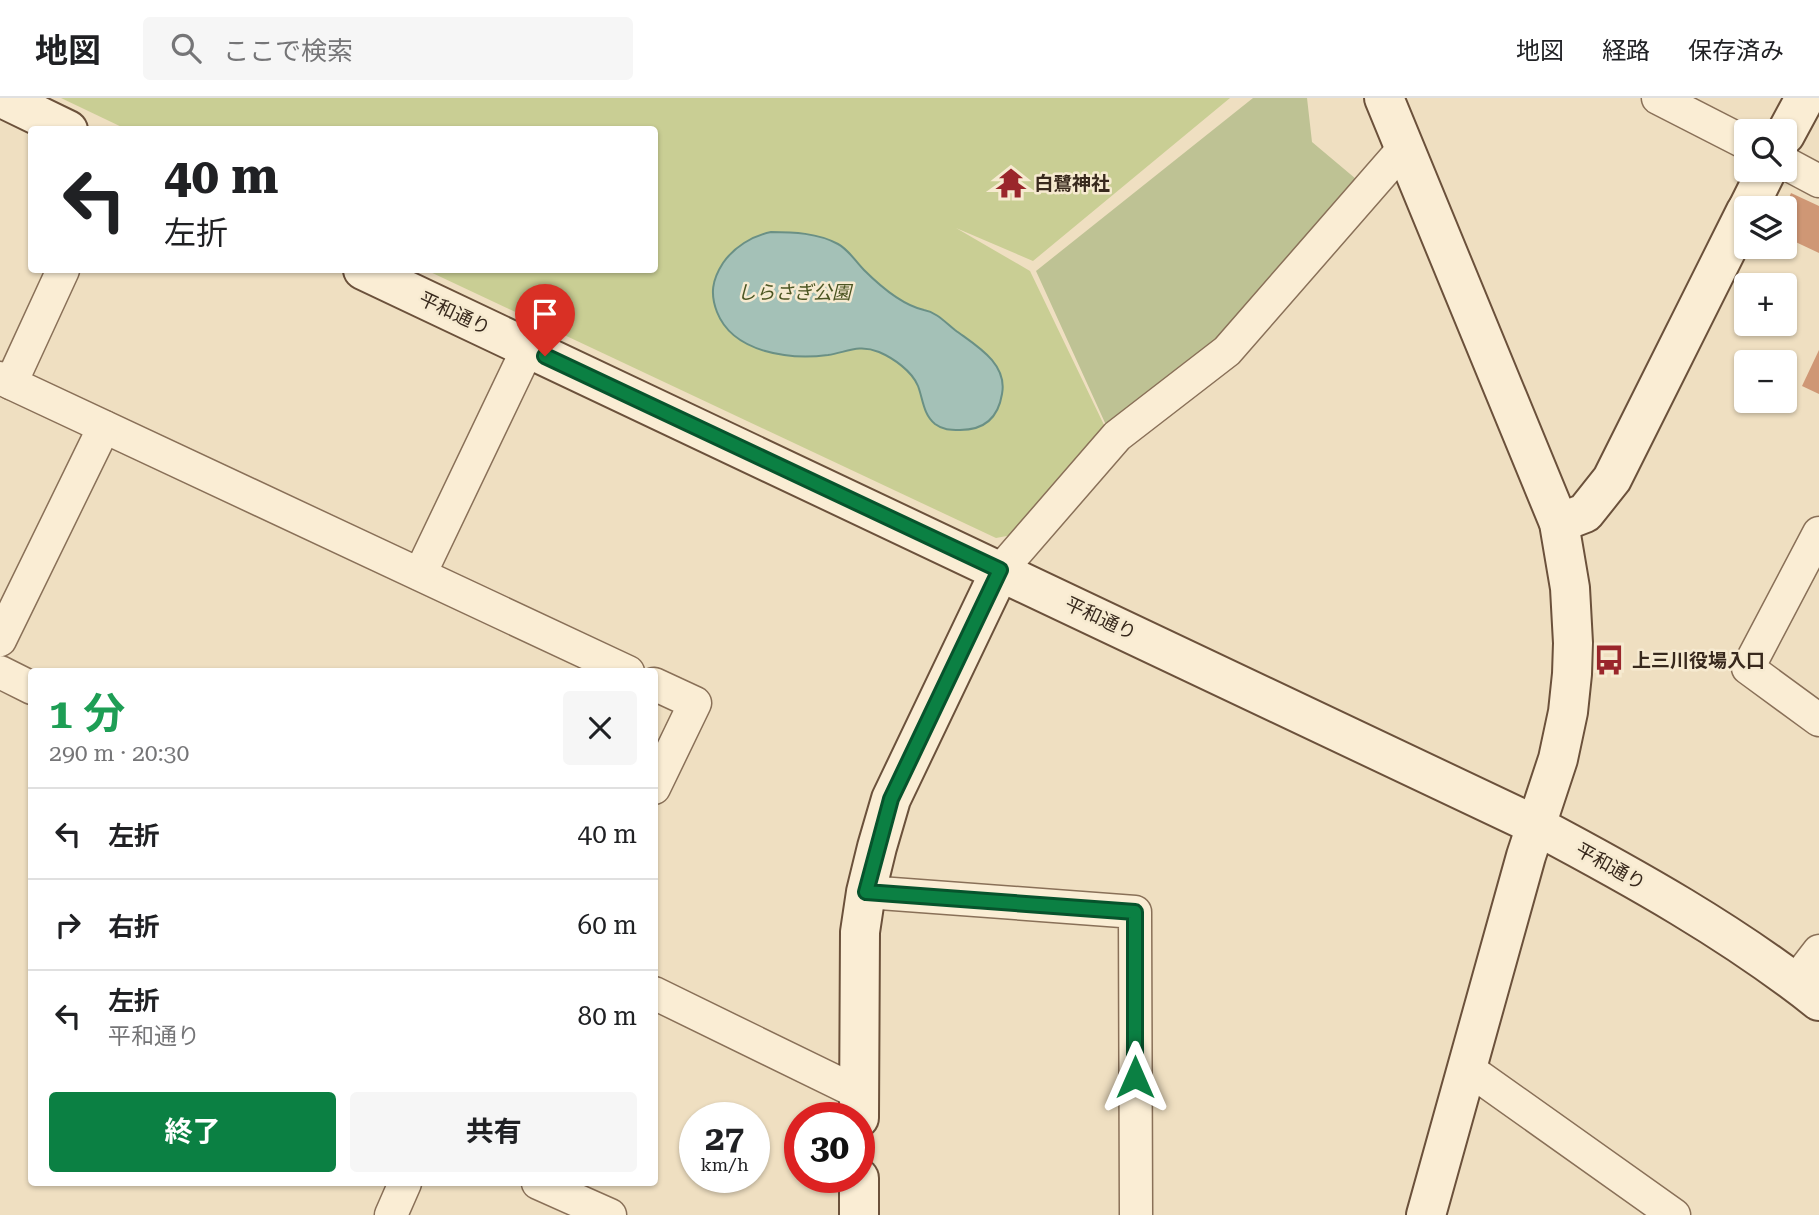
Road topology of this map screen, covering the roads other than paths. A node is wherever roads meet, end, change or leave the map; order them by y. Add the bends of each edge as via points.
1 (1384, 98) edge
2 (1658, 98) edge
3 (1805, 98) edge
4 (9, 99) edge
5 (1794, 119) edge
6 (60, 126) edge
7 (1734, 137) edge
8 (1404, 148) junction
9 (1797, 169) edge
10 (1819, 181) edge
11 (1734, 236) edge
12 (61, 273) edge
13 (369, 273) edge
14 (528, 348) junction
15 (6, 380) edge
16 (104, 427) junction
17 (1559, 523) junction
18 (1819, 533) edge
19 (1000, 570) junction
20 (420, 575) junction
21 (0, 640) edge
22 (619, 668) edge
23 (0, 672) edge
24 (28, 686) edge
25 (658, 686) edge
26 (1819, 720) edge
27 (658, 781) edge
28 (1535, 825) junction
29 (866, 892) junction
30 (1819, 951) edge
31 (1807, 992) edge
32 (658, 995) edge
33 (1467, 1068) junction
34 (852, 1102) edge
35 (859, 1102) edge
36 (404, 1186) edge
37 (545, 1186) edge
38 (859, 1193) edge
39 (391, 1215) edge
40 (610, 1215) edge
41 (859, 1215) edge
42 (1136, 1215) edge
43 (1426, 1215) edge
44 (1674, 1215) edge

1 - 8 street
2 - 7 street
3 - 5 street
4 - 6 street
8 - 17 street
8 - 19 street via 1227,351 1117,436
9 - 10 street
11 - 17 street via 1612,479 1585,513
12 - 15 street
13 - 14 street, 平和通り
14 - 19 street, 平和通り
14 - 20 street
15 - 16 street
16 - 20 street
16 - 21 street
17 - 28 street via 1570,588 1572,674 1558,759
18 - 26 street via 1748,668
19 - 28 street, 平和通り
19 - 29 street via 891,799
20 - 22 street
23 - 24 street
25 - 27 street via 695,703
28 - 31 street, 平和通り via 1664,896
28 - 33 street
29 - 35 street via 860,932
29 - 42 street via 1135,912
30 - 31 street
32 - 34 street
33 - 43 street
33 - 44 street
36 - 39 street
37 - 40 street
38 - 41 street

